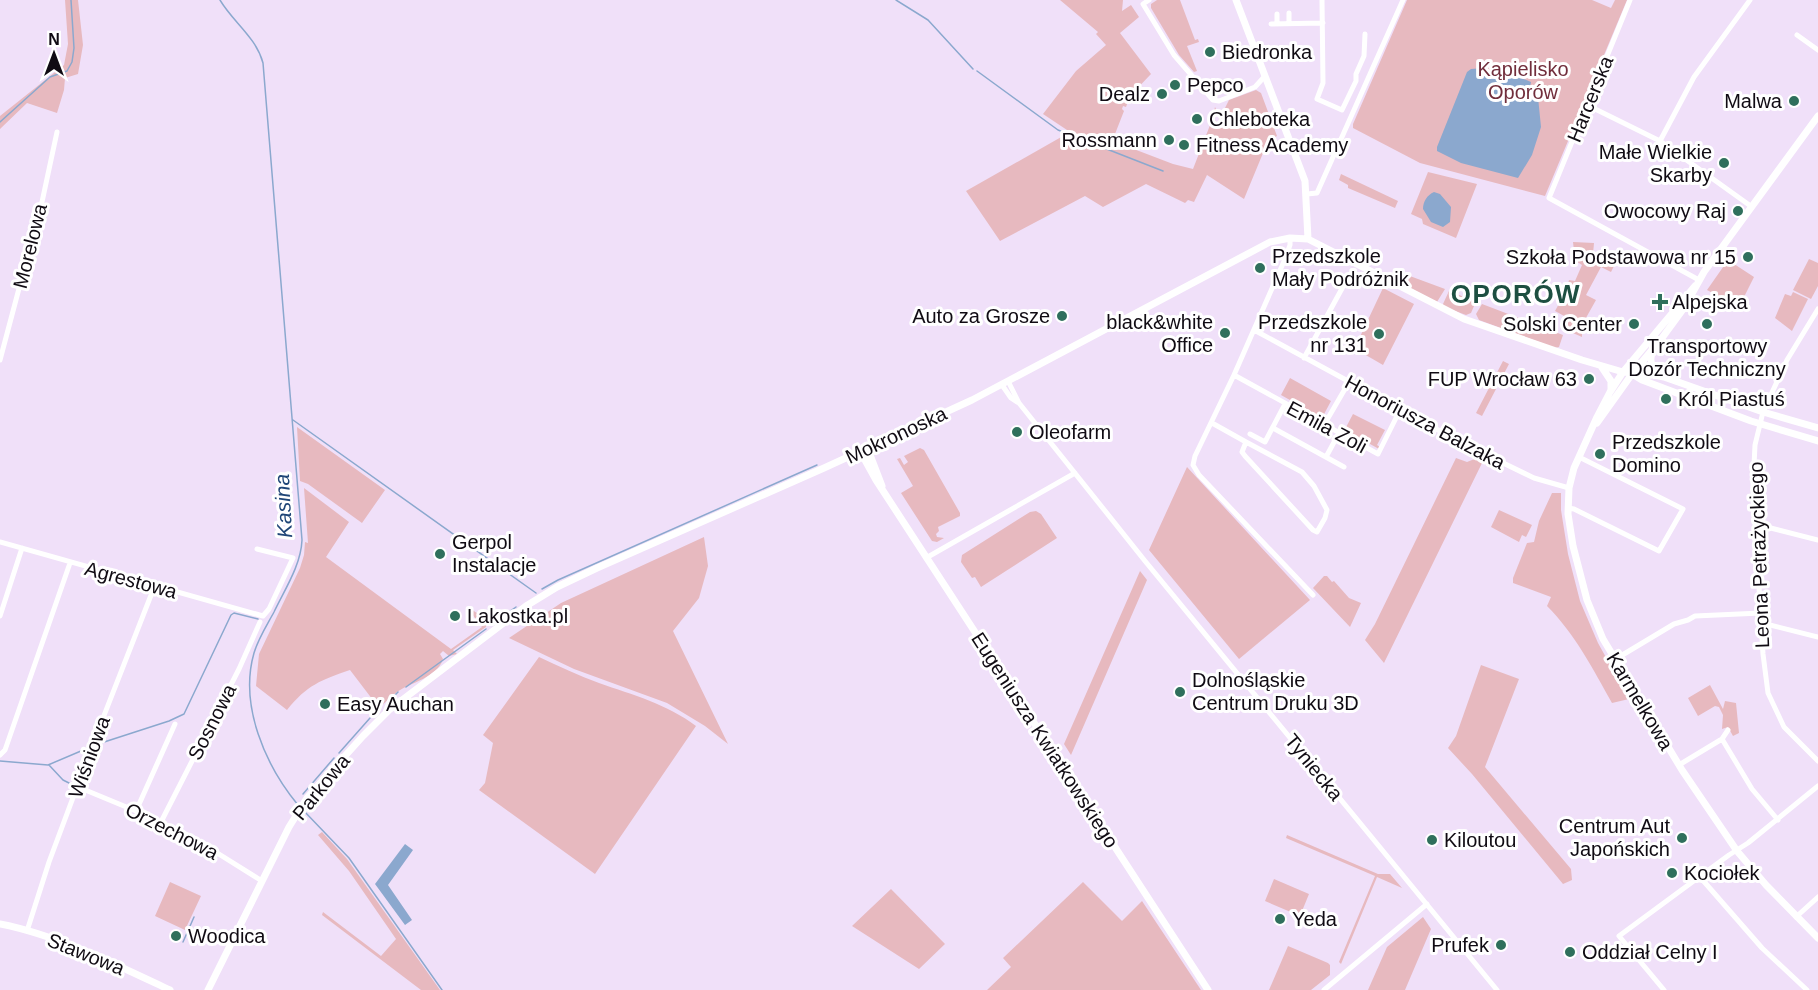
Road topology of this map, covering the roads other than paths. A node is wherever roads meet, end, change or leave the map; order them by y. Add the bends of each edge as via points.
1 (1149, 0) edge
2 (1236, 0) edge
3 (1322, 0) edge
4 (1403, 0) edge
5 (1630, 0) edge
6 (1750, 0) edge
7 (1289, 13) dead end
8 (1277, 14) dead end
9 (1289, 23) junction
10 (1323, 23) junction
11 (1365, 34) dead end
12 (1797, 34) dead end
13 (1818, 50) edge
14 (1265, 76) junction
15 (1255, 87) junction
16 (1271, 90) junction
17 (1587, 105) junction
18 (1818, 116) edge
19 (1815, 125) edge
20 (57, 132) dead end
21 (1660, 141) junction
22 (1307, 194) junction
23 (1752, 207) junction
24 (1294, 238) junction
25 (1308, 240) junction
26 (1345, 283) dead end
27 (1697, 283) junction
28 (1818, 309) edge
29 (1254, 330) junction
30 (1654, 347) junction
31 (1304, 358) junction
32 (0, 360) edge
33 (1601, 366) junction
34 (1623, 372) junction
35 (1632, 374) junction
36 (1234, 375) junction
37 (1664, 377) junction
38 (1349, 382) junction
39 (1005, 383) junction
40 (1611, 390) junction
41 (1286, 404) junction
42 (1400, 410) junction
43 (1763, 412) junction
44 (1212, 423) junction
45 (1760, 423) junction
46 (1324, 425) junction
47 (1595, 426) junction
48 (1273, 428) junction
49 (1818, 428) edge
50 (1339, 433) junction
51 (1250, 434) dead end
52 (1818, 441) edge
53 (1246, 442) junction
54 (864, 449) junction
55 (1326, 457) junction
56 (1579, 457) junction
57 (1344, 467) dead end
58 (1075, 473) junction
59 (1569, 488) junction
60 (1568, 508) junction
61 (1755, 524) junction
62 (1818, 540) edge
63 (0, 542) edge
64 (22, 548) junction
65 (257, 549) dead end
66 (926, 558) junction
67 (70, 563) junction
68 (155, 585) junction
69 (1312, 595) dead end
70 (1761, 613) junction
71 (0, 616) edge
72 (262, 619) junction
73 (1762, 623) junction
74 (493, 631) joint
75 (1818, 637) edge
76 (1614, 660) junction
77 (175, 724) dead end
78 (1728, 730) dead end
79 (1722, 739) junction
80 (0, 755) edge
81 (1818, 761) edge
82 (1679, 765) junction
83 (1818, 786) edge
84 (78, 787) junction
85 (136, 811) junction
86 (1779, 820) junction
87 (161, 822) junction
88 (1737, 851) junction
89 (1700, 877) junction
90 (262, 881) junction
91 (1818, 897) edge
92 (1427, 904) junction
93 (1796, 917) junction
94 (0, 924) edge
95 (27, 931) junction
96 (1818, 938) edge
97 (170, 990) edge
98 (208, 990) edge
99 (1208, 990) edge
100 (1324, 990) edge
101 (1497, 990) edge
102 (1664, 990) edge
103 (1807, 990) edge

1 - 15 street via 1143,4 1174,55 1213,100
2 - 14 main road
3 - 10 street
4 - 22 street via 1317,193
5 - 17 street, Harcerska
6 - 21 street via 1694,77
7 - 9 street
8 - 9 street via 1274,23
9 - 10 street
10 - 11 street via 1323,83 1317,99 1342,110 1364,56
12 - 13 street
14 - 15 street
14 - 16 main road
15 - 16 street
16 - 22 main road
17 - 21 street
17 - 27 street, Harcerska via 1549,198
18 - 19 main road
19 - 23 main road
20 - 32 street, Morelowa
21 - 23 street
22 - 25 main road
23 - 27 main road
24 - 25 main road
24 - 29 street
24 - 39 main road, Mokronoska via 1260,246
25 - 33 main road via 1458,316
26 - 31 street
27 - 30 main road, Karmelkowa via 1684,308
27 - 34 main road, Karmelkowa
28 - 43 street, Leona Petrażyckiego via 1787,360
29 - 31 street, Honoriusza Balzaka
29 - 36 street
30 - 35 main road, Karmelkowa
30 - 37 main road via 1651,365
31 - 38 street, Honoriusza Balzaka
33 - 34 main road
33 - 40 main road via 1611,381
34 - 35 main road
34 - 40 main road, Karmelkowa
35 - 37 main road
35 - 45 main road
35 - 47 main road, Karmelkowa
36 - 41 street, Emila Zoli
36 - 44 street
37 - 43 main road
38 - 42 street, Honoriusza Balzaka
38 - 46 street
39 - 54 main road, Mokronoska
39 - 58 street, Tyniecka via 1011,398
40 - 47 main road, Karmelkowa
41 - 46 street, Emila Zoli
41 - 48 street
42 - 50 street, Emila Zoli via 1378,454
42 - 59 street, Honoriusza Balzaka via 1534,478
43 - 45 street, Leona Petrażyckiego
43 - 49 main road
44 - 53 street
44 - 69 street via 1193,465
45 - 52 main road
45 - 61 street, Leona Petrażyckiego via 1754,464
46 - 50 street, Emila Zoli
47 - 56 main road, Karmelkowa
48 - 51 street via 1265,442
48 - 55 street
50 - 55 street
53 - 53 street via 1242,452 1245,456 1317,532 1326,510 1314,486 1302,472
54 - 66 main road, Eugeniusza Kwiatkowskiego via 882,489
54 - 74 main road, Mokronoska via 557,587
55 - 57 street
56 - 59 main road, Karmelkowa
56 - 60 street via 1683,509 1659,551
58 - 66 street
58 - 92 street, Tyniecka
59 - 60 main road, Karmelkowa
60 - 76 main road, Karmelkowa via 1581,580 1594,620
61 - 62 street
61 - 70 street, Leona Petrażyckiego
63 - 64 street, Agrestowa
64 - 67 street, Agrestowa
64 - 71 street
65 - 72 street, Sosnowa via 293,558
66 - 99 main road, Eugeniusza Kwiatkowskiego
67 - 68 street, Agrestowa
67 - 80 street
68 - 72 street, Agrestowa
68 - 84 street, Wiśniowa
70 - 73 street, Leona Petrażyckiego
70 - 76 street via 1695,616
72 - 87 street, Sosnowa
73 - 75 street
73 - 81 street, Leona Petrażyckiego via 1765,683 1770,702 1784,727
74 - 90 main road, Parkowa via 381,718 302,805
76 - 82 main road, Karmelkowa
77 - 85 street
78 - 79 street
79 - 82 street
79 - 86 street via 1752,789
82 - 88 main road, Karmelkowa
83 - 86 street
84 - 85 street, Orzechowa
84 - 95 street, Wiśniowa
85 - 87 street, Orzechowa
86 - 88 street
87 - 90 street, Orzechowa
88 - 89 street
88 - 93 main road, Karmelkowa
89 - 102 street via 1619,936
89 - 103 street via 1761,948
90 - 98 main road, Parkowa
91 - 93 street
92 - 100 street
92 - 101 street, Tyniecka
93 - 96 main road, Karmelkowa
94 - 95 main road, Stawowa
95 - 97 main road, Stawowa

